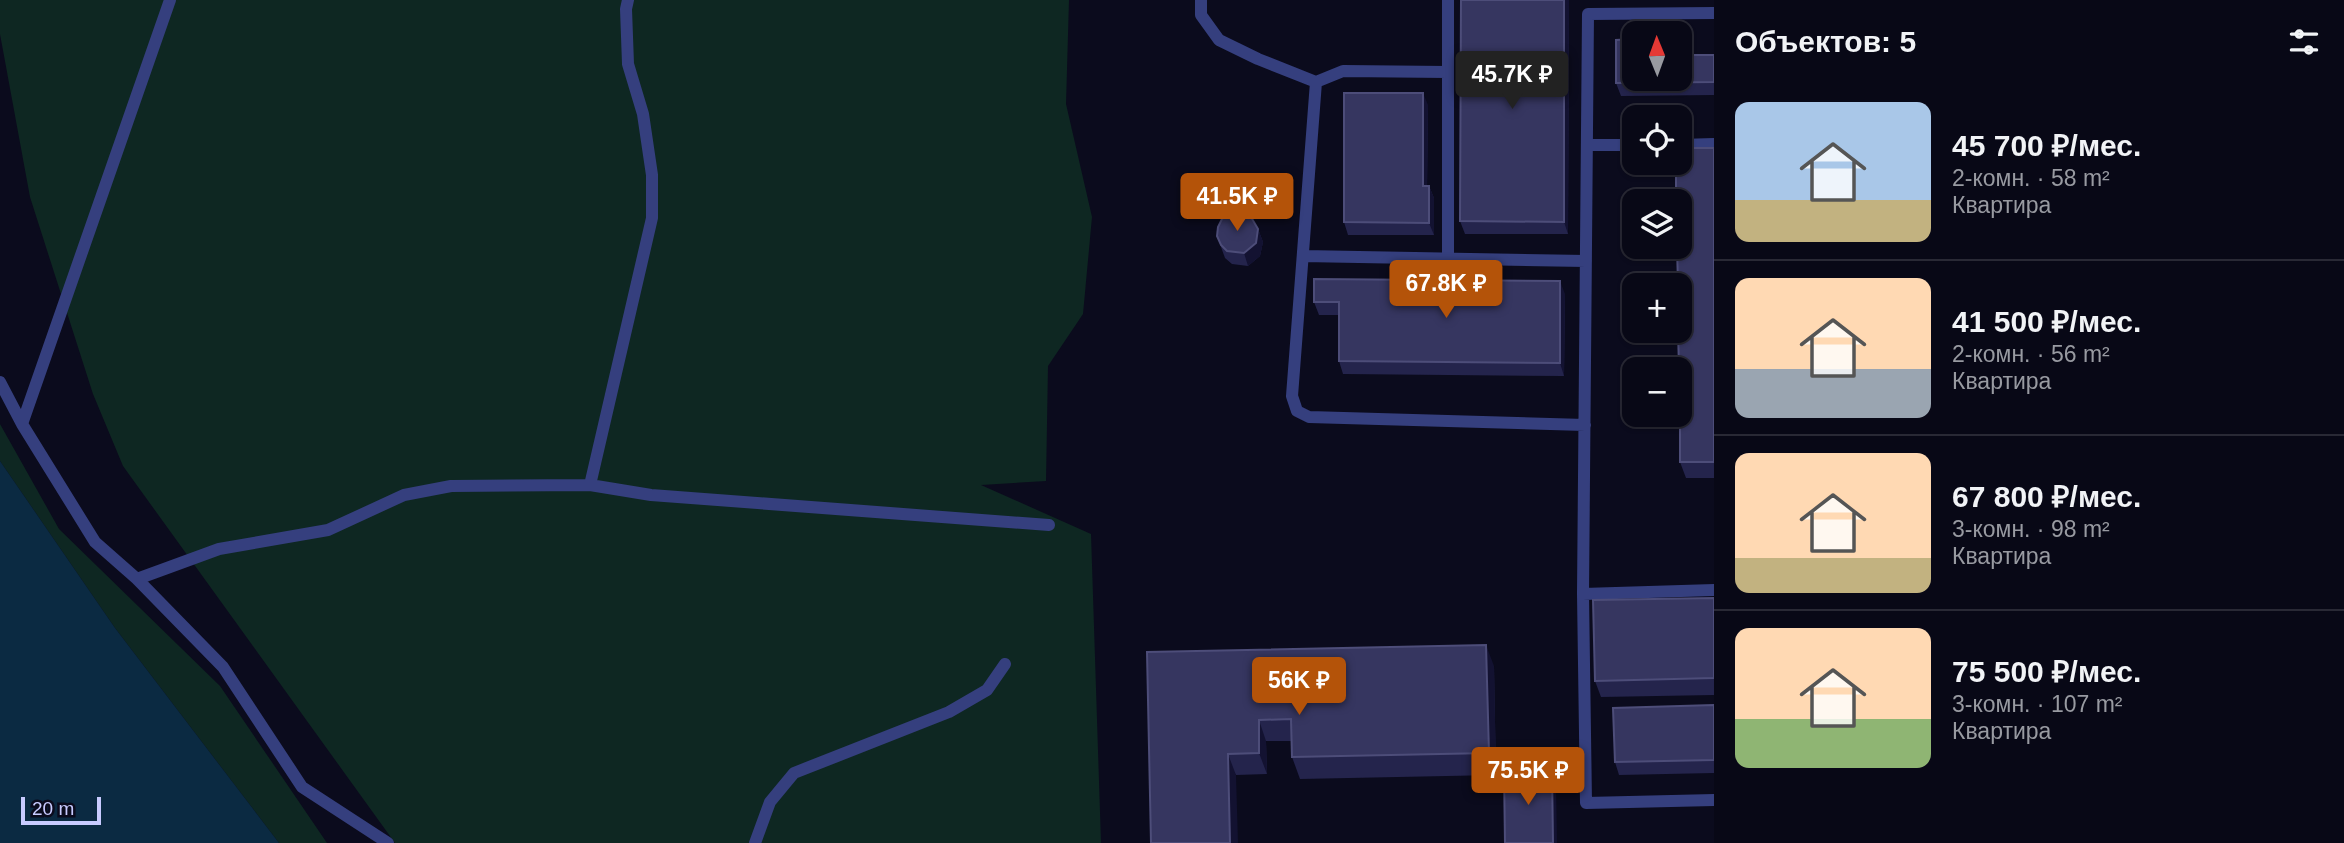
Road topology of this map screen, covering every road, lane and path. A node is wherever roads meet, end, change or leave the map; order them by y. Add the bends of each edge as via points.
1 (170, 0) edge
2 (628, 0) edge
3 (1201, 0) edge
4 (1448, 0) edge
5 (1649, 0) edge
6 (1714, 13) edge
7 (1650, 14) junction
8 (1448, 72) junction
9 (1316, 82) junction
10 (1714, 144) edge
11 (1587, 145) junction
12 (1622, 145) edge
13 (1692, 145) edge
14 (1303, 256) junction
15 (1448, 259) junction
16 (1586, 261) junction
17 (0, 382) edge
18 (22, 424) junction
19 (1585, 425) junction
20 (590, 485) junction
21 (1049, 525) dead end
22 (137, 579) junction
23 (1714, 590) edge
24 (1583, 594) junction
25 (1005, 664) dead end
26 (1714, 800) edge
27 (388, 843) edge
28 (755, 843) edge

1 - 18 lane
2 - 20 lane via 628,64 643,114 652,175 652,218
3 - 9 lane via 1201,15 1219,40
4 - 8 lane
5 - 7 lane
6 - 7 lane
7 - 11 lane via 1588,15
8 - 9 lane via 1343,71
8 - 15 lane
9 - 14 lane
10 - 13 lane
11 - 12 lane
11 - 16 lane
14 - 15 lane
14 - 19 lane via 1292,396 1297,411 1309,417
15 - 16 lane
16 - 19 lane
17 - 18 lane
18 - 22 lane via 95,542
19 - 24 lane
20 - 21 lane via 651,495
20 - 22 lane via 451,486 404,495 328,530 219,549
22 - 27 lane via 222,667 302,787
23 - 24 lane
24 - 26 lane via 1586,803
25 - 28 lane via 987,690 949,712 794,773 770,802

